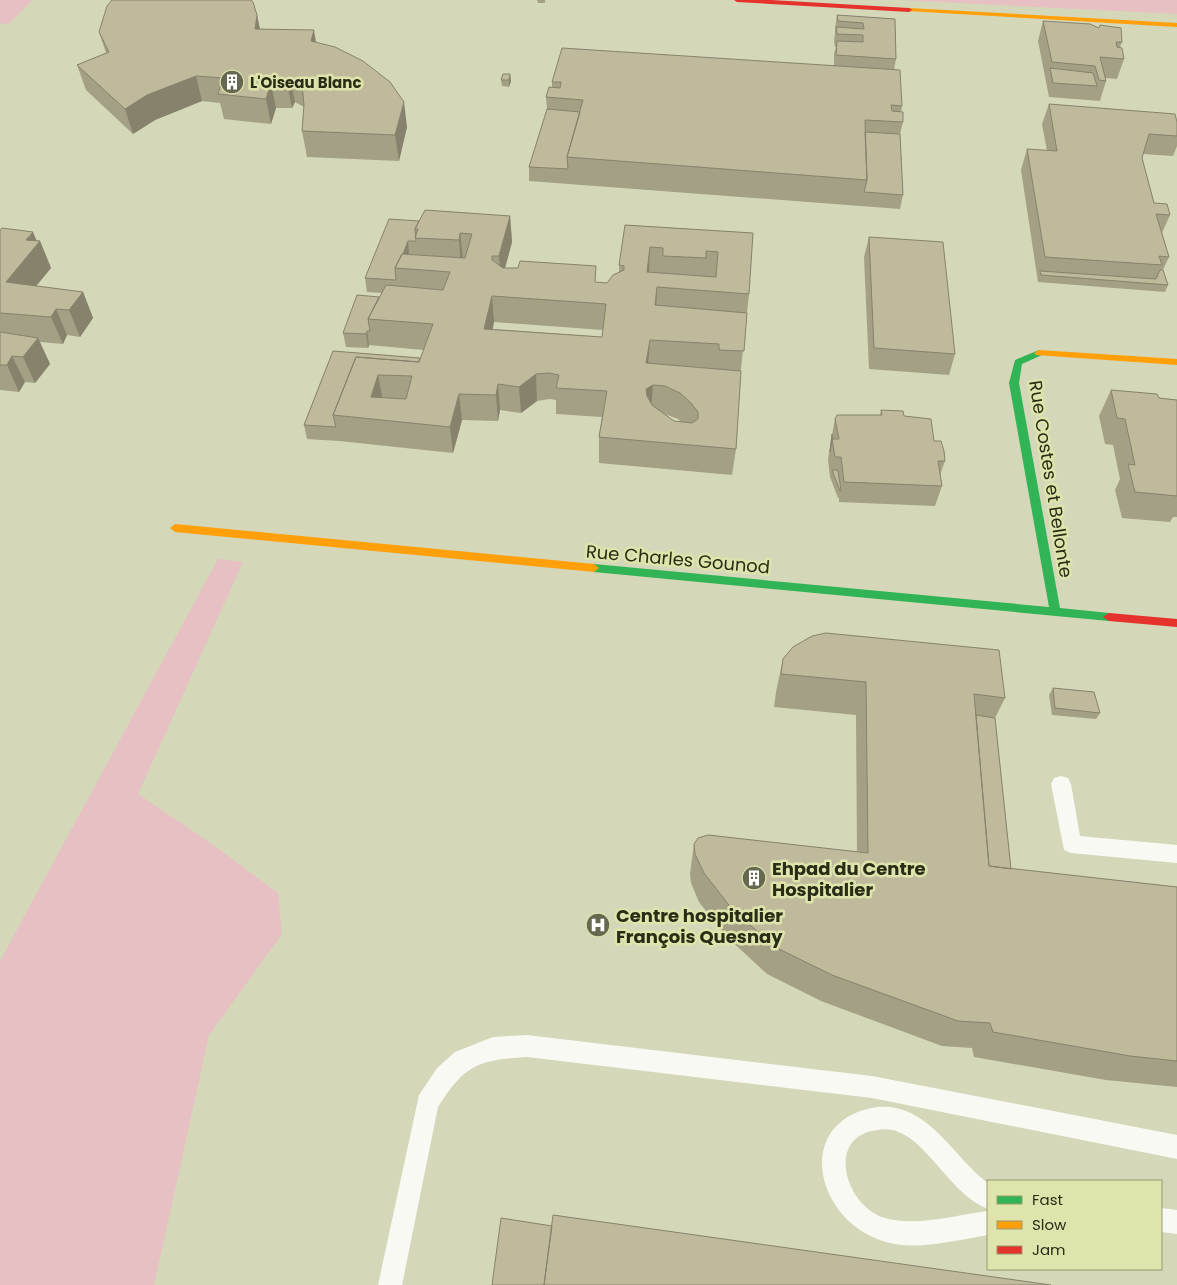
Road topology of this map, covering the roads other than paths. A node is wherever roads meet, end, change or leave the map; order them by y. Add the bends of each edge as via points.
1 (737, 0) edge
2 (1177, 25) edge
3 (1177, 362) edge
4 (175, 528) dead end
5 (1055, 612) junction
6 (1177, 623) edge
7 (1061, 784) dead end
8 (1177, 854) edge
9 (1177, 1147) edge
10 (987, 1196) edge
11 (1162, 1220) edge
12 (1177, 1222) edge
13 (987, 1223) edge
14 (390, 1285) edge

1 - 2 street
3 - 5 street, Rue Costes et Bellonte via 1042,352 1018,362 1014,383
4 - 5 street, Rue Charles Gounod
5 - 6 street, Rue Charles Gounod
7 - 8 lane via 1071,844
9 - 14 lane via 872,1087 527,1046 493,1048 463,1060 445,1076 427,1103
10 - 13 lane via 964,1180 920,1133 900,1120 879,1118 858,1122 837,1147 834,1177 839,1192 864,1222 886,1230 906,1231
11 - 12 lane

